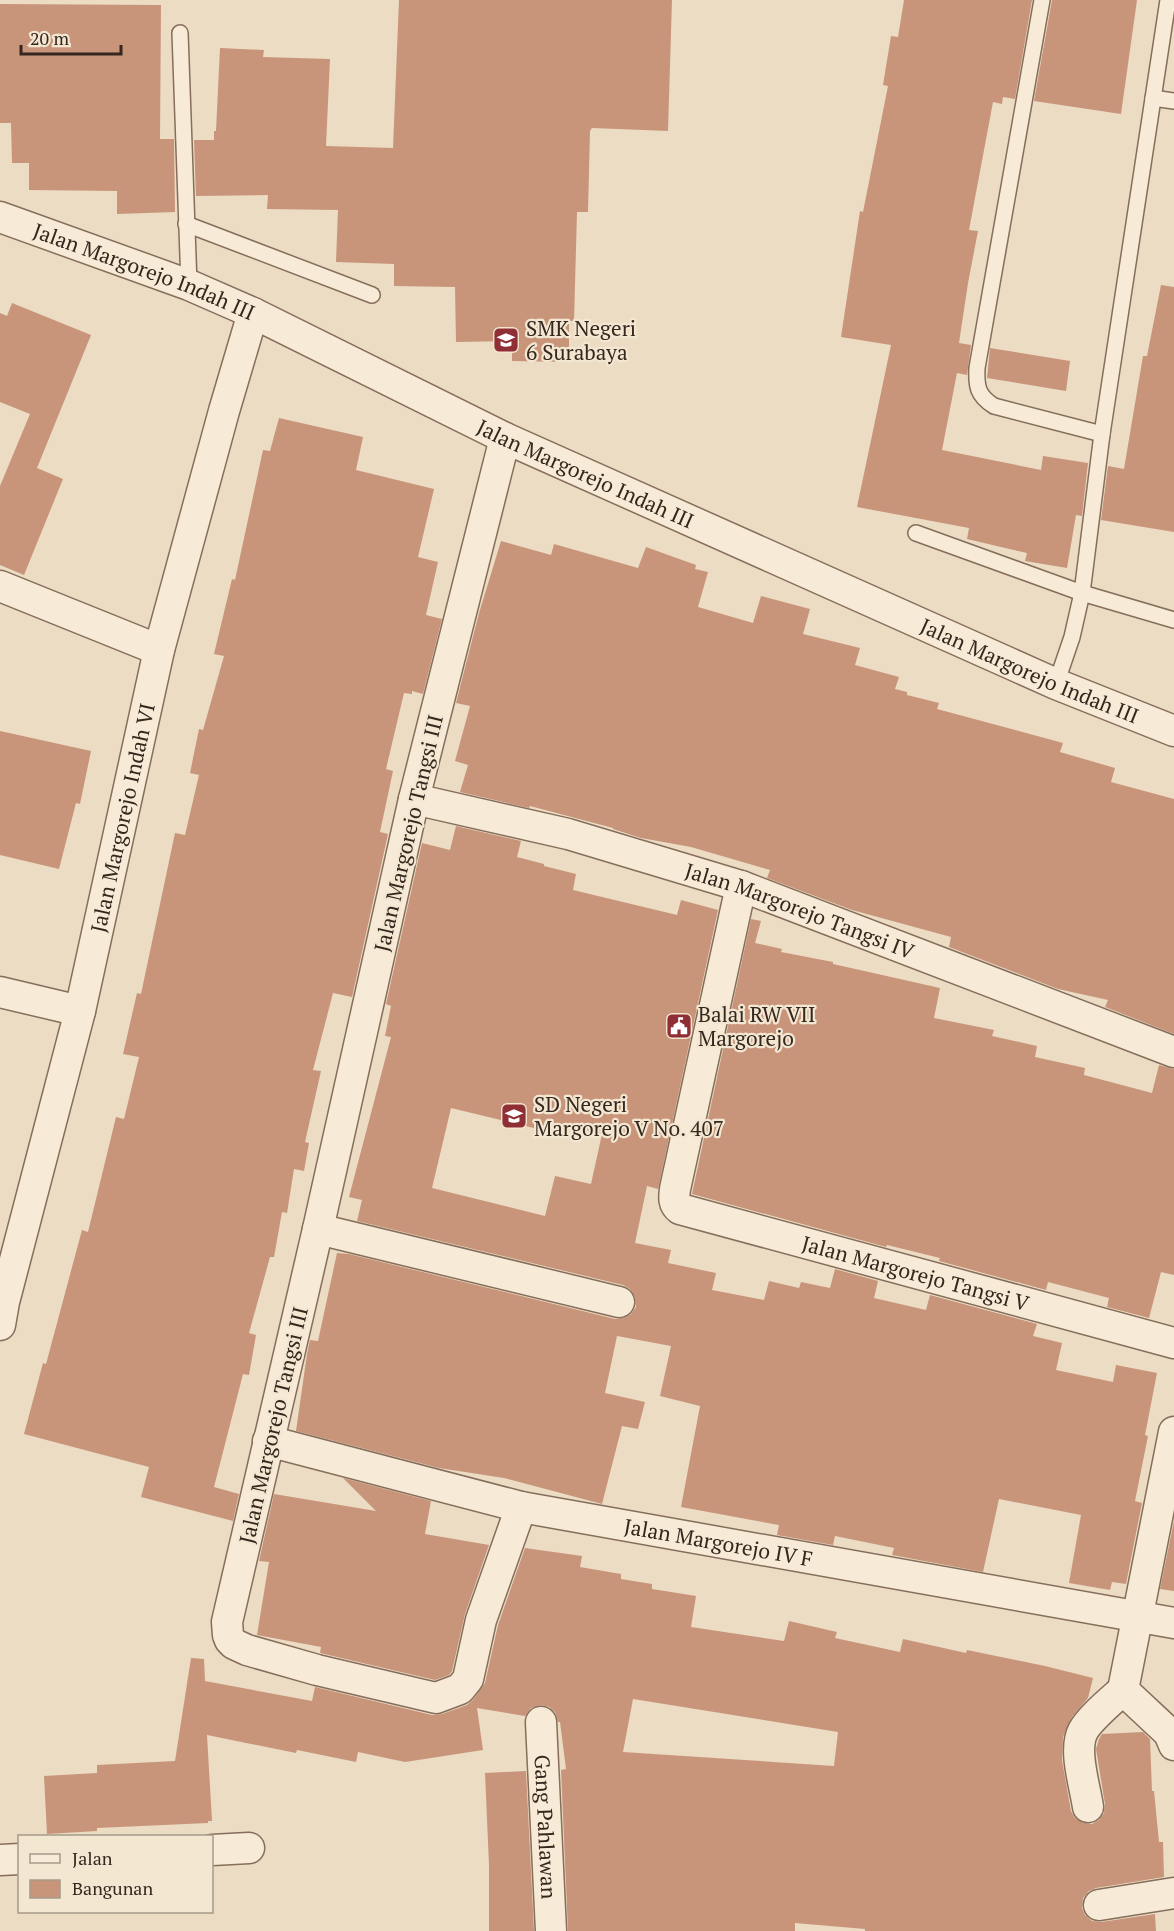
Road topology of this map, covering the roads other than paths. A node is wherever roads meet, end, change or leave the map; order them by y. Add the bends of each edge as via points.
1 (1042, 0) edge
2 (1168, 0) edge
3 (180, 33) dead end
4 (1153, 98) junction
5 (1174, 101) edge
6 (0, 217) edge
7 (186, 224) junction
8 (189, 285) junction
9 (372, 295) dead end
10 (253, 313) junction
11 (1102, 434) junction
12 (505, 438) junction
13 (916, 533) dead end
14 (0, 586) edge
15 (1082, 592) junction
16 (1174, 620) edge
17 (159, 650) junction
18 (1056, 684) junction
19 (1174, 731) edge
20 (414, 799) junction
21 (741, 886) junction
22 (0, 992) edge
23 (80, 1011) junction
24 (1174, 1052) edge
25 (318, 1228) junction
26 (619, 1302) dead end
27 (2, 1309) edge
28 (1174, 1342) edge
29 (1174, 1432) edge
30 (268, 1441) junction
31 (521, 1507) junction
32 (1138, 1616) junction
33 (1174, 1623) edge
34 (1123, 1690) junction
35 (541, 1722) dead end
36 (1174, 1745) edge
37 (1088, 1807) dead end
38 (249, 1848) dead end
39 (213, 1850) edge
40 (18, 1859) edge
41 (0, 1860) edge
42 (1174, 1893) edge
43 (1099, 1905) dead end
44 (551, 1931) edge

1 - 11 lane via 976,382 983,399 994,406
2 - 4 lane
3 - 7 lane
4 - 5 lane
4 - 11 lane
6 - 8 street, Jalan Margorejo Indah III
7 - 8 lane
7 - 9 lane
8 - 10 street, Jalan Margorejo Indah III
10 - 12 street, Jalan Margorejo Indah III
10 - 17 street, Jalan Margorejo Indah VI
11 - 15 lane
12 - 18 street, Jalan Margorejo Indah III
12 - 20 street, Jalan Margorejo Tangsi III
13 - 15 lane
14 - 17 street
15 - 16 lane
15 - 18 lane
17 - 23 street, Jalan Margorejo Indah VI
18 - 19 street, Jalan Margorejo Indah III
20 - 21 street, Jalan Margorejo Tangsi IV via 568,834
20 - 25 street, Jalan Margorejo Tangsi III
21 - 24 street, Jalan Margorejo Tangsi IV
21 - 28 street, Jalan Margorejo Tangsi V via 674,1202 681,1209
22 - 23 street
23 - 27 street, Jalan Margorejo Indah VI
25 - 26 street
25 - 30 street, Jalan Margorejo Tangsi III
29 - 32 street
30 - 31 street, Jalan Margorejo IV F
30 - 31 street, Jalan Margorejo Tangsi III via 227,1622 228,1635 247,1650 317,1670 436,1698 460,1689 468,1679 481,1620
31 - 32 street, Jalan Margorejo IV F
32 - 33 street, Jalan Margorejo IV F
32 - 34 street
34 - 36 street via 1169,1733
34 - 37 street via 1085,1727 1080,1740
35 - 44 street, Gang Pahlawan
38 - 39 street
40 - 41 street
42 - 43 street

